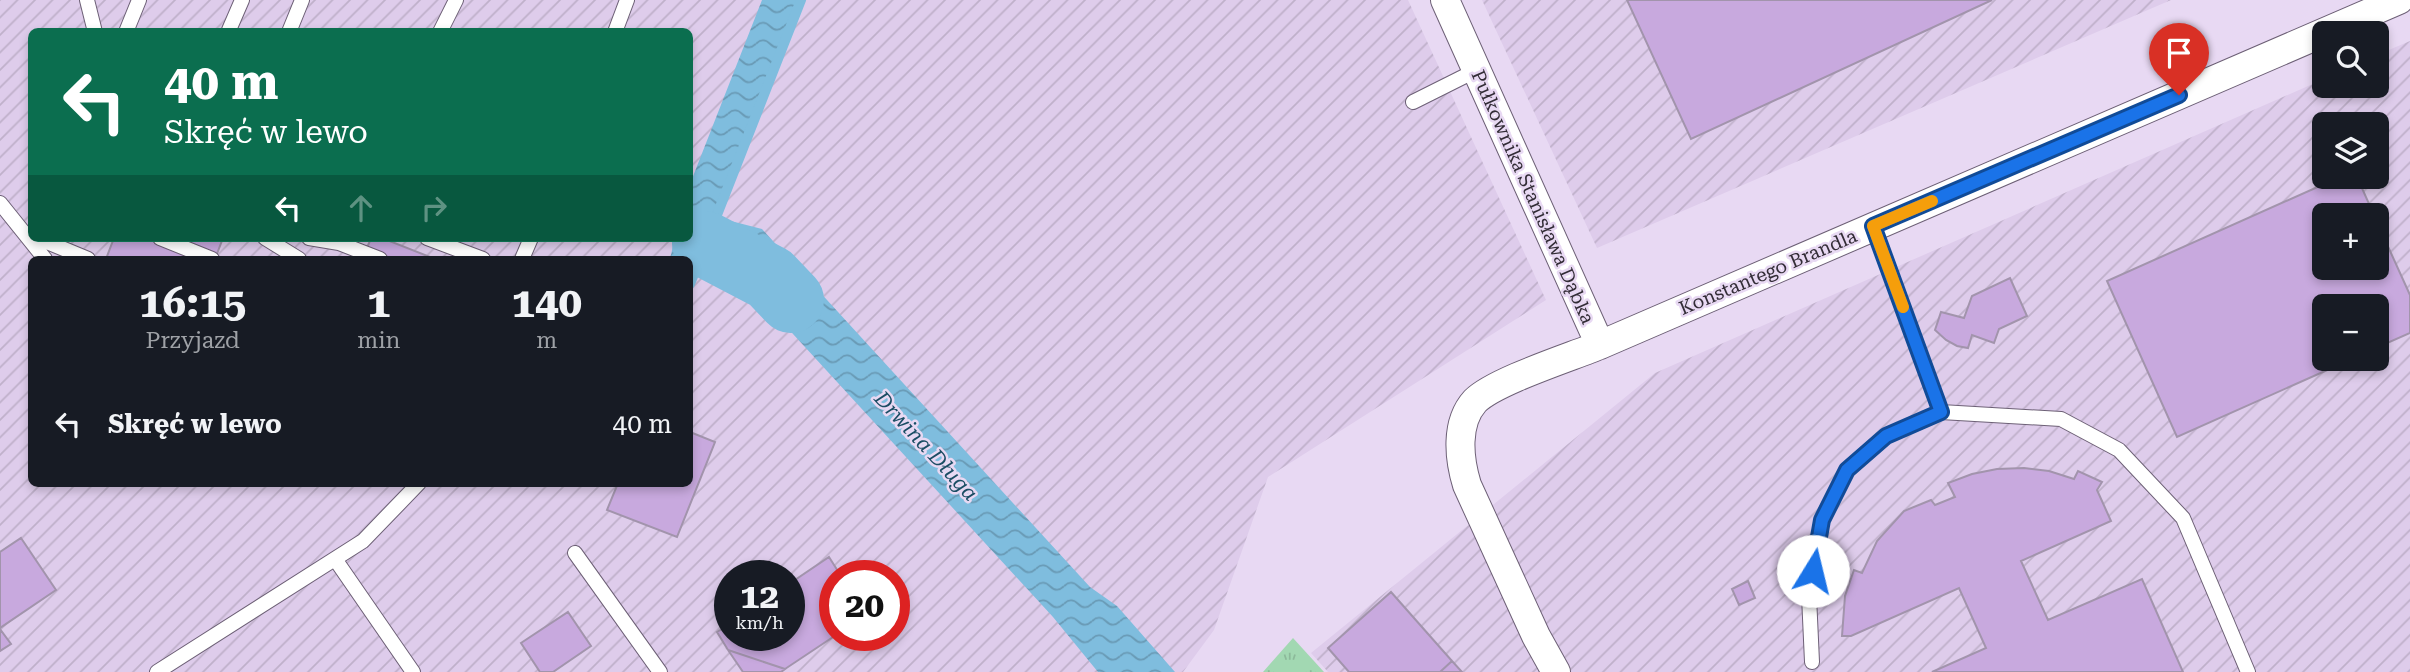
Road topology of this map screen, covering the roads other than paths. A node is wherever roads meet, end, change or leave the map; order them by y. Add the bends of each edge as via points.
1 (87, 0) edge
2 (139, 0) edge
3 (242, 0) edge
4 (302, 0) edge
5 (456, 0) edge
6 (628, 0) edge
7 (1445, 0) edge
8 (2399, 0) edge
9 (94, 28) edge
10 (128, 28) edge
11 (230, 28) edge
12 (291, 28) edge
13 (442, 28) edge
14 (617, 28) edge
15 (1477, 71) junction
16 (1413, 102) dead end
17 (0, 203) edge
18 (1873, 226) junction
19 (28, 238) edge
20 (31, 242) edge
21 (52, 242) edge
22 (170, 242) edge
23 (271, 242) edge
24 (340, 242) edge
25 (438, 242) edge
26 (43, 256) edge
27 (82, 256) edge
28 (205, 256) edge
29 (294, 256) edge
30 (373, 256) edge
31 (475, 256) edge
32 (1600, 345) junction
33 (1941, 412) junction
34 (415, 487) edge
35 (575, 552) dead end
36 (335, 559) junction
37 (1812, 662) dead end
38 (158, 672) edge
39 (413, 672) edge
40 (660, 672) edge
41 (1556, 672) edge
42 (2248, 672) edge

1 - 9 lane
2 - 10 lane
3 - 11 lane
4 - 12 lane
5 - 13 lane
6 - 14 lane
7 - 15 street, Pułkownika Stanisława Dąbka
8 - 18 street, Konstantego Brandla
15 - 16 lane
15 - 32 street, Pułkownika Stanisława Dąbka
17 - 19 lane
18 - 32 street, Konstantego Brandla
18 - 33 lane
20 - 26 lane
21 - 27 lane
22 - 28 lane
23 - 29 lane
24 - 30 lane
25 - 31 lane
32 - 41 street, Pułkownika Stanisława Dąbka via 1487,392 1467,414 1461,439 1467,485
33 - 37 lane via 1886,436 1847,470 1822,520 1809,596
33 - 42 lane via 2061,419 2119,450 2183,518
34 - 36 lane via 363,541
35 - 40 lane
36 - 38 lane
36 - 39 lane

